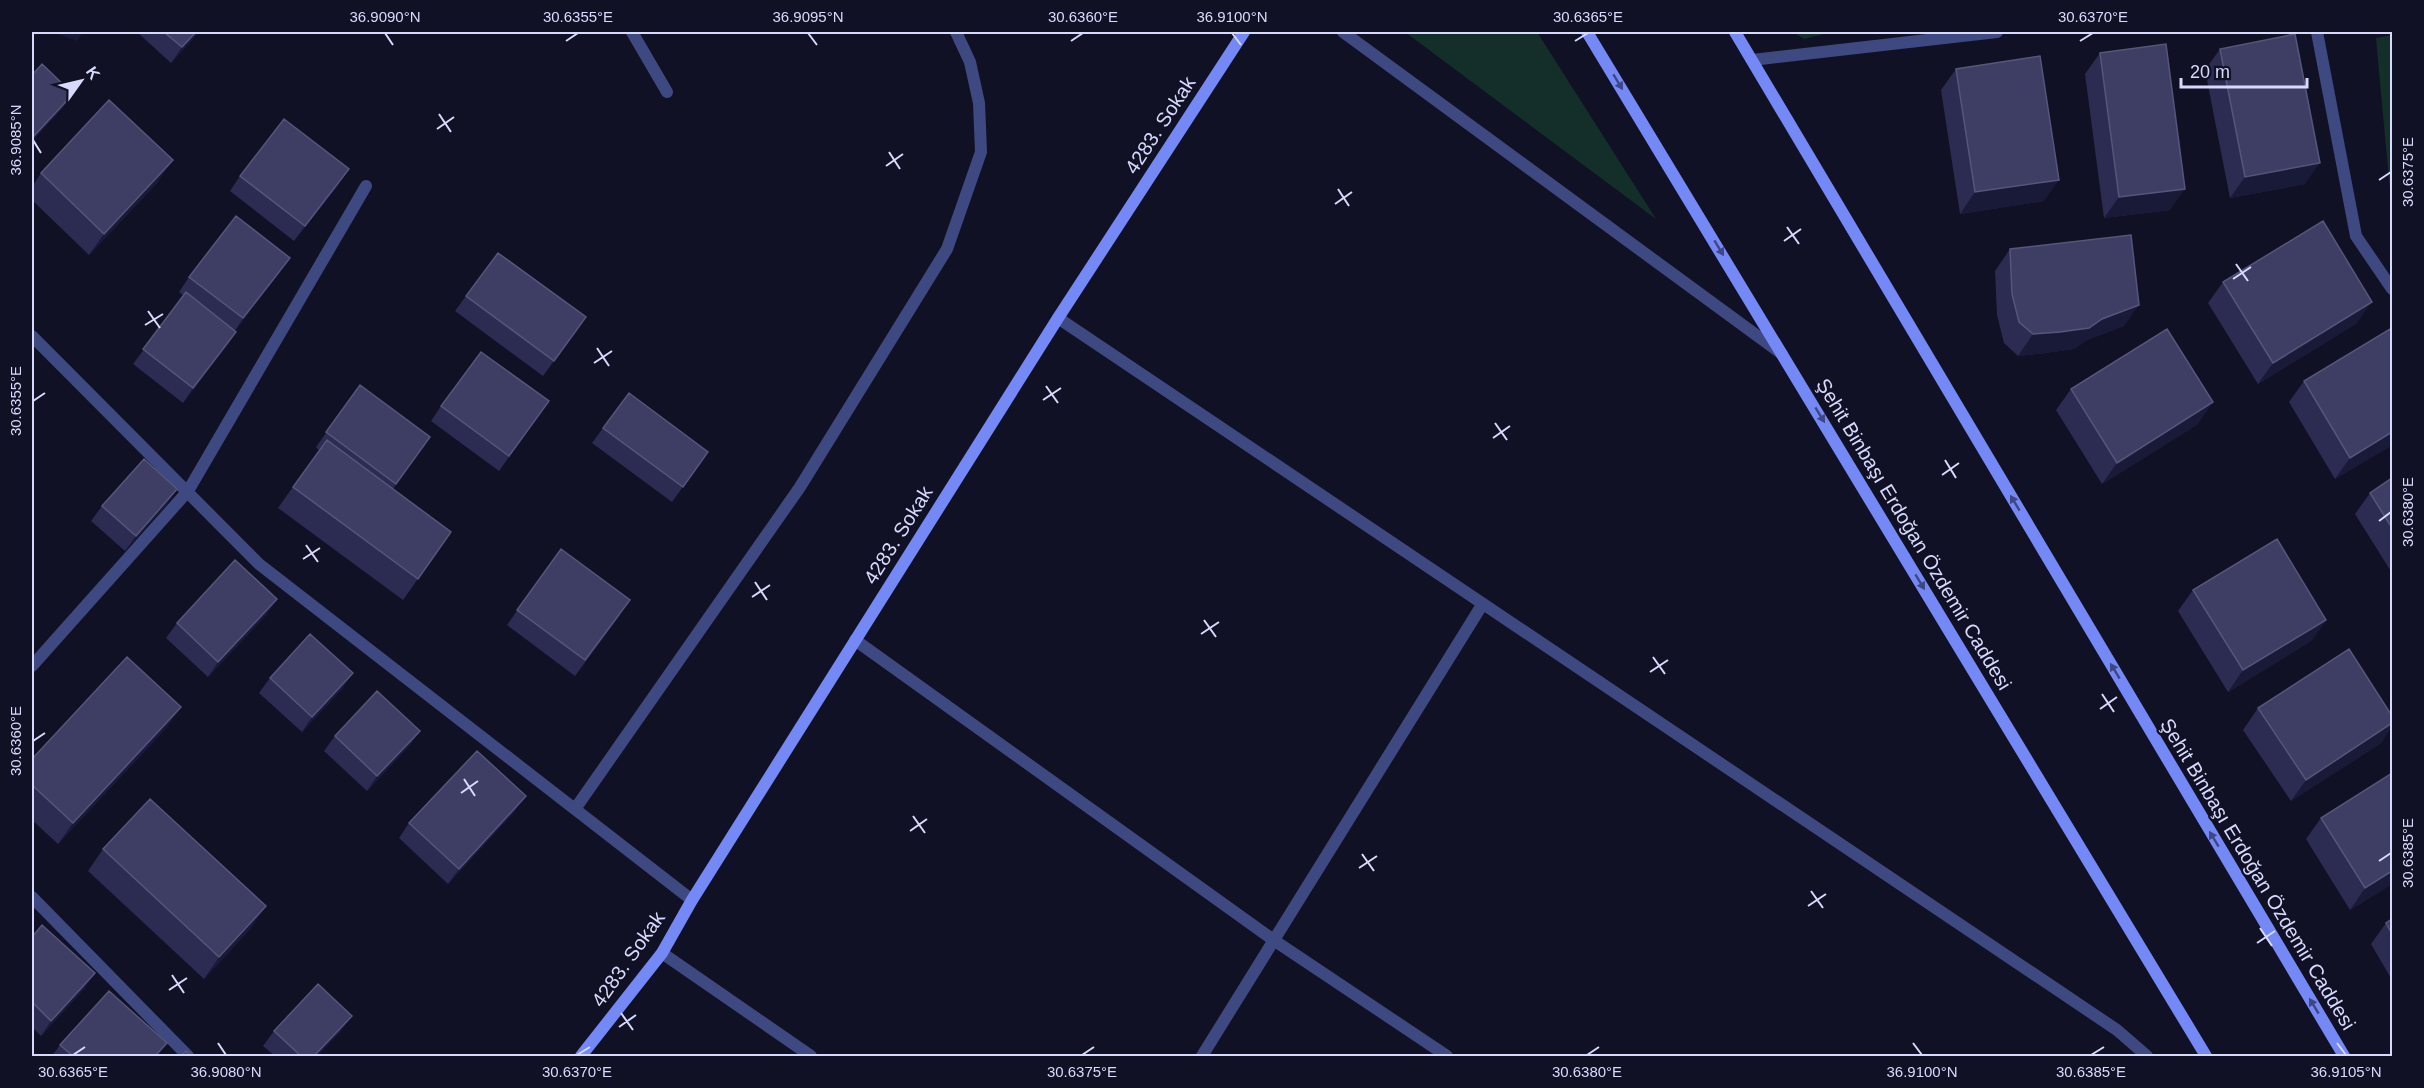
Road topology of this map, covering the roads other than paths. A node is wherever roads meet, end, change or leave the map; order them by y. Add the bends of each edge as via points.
1 (632, 32) edge
2 (956, 32) edge
3 (1244, 32) edge
4 (1343, 32) edge
5 (1587, 32) edge
6 (1735, 32) edge
7 (1997, 32) edge
8 (2317, 32) edge
9 (1902, 38) edge
10 (1752, 60) junction
11 (667, 92) dead end
12 (366, 186) dead end
13 (2392, 289) edge
14 (1058, 318) junction
15 (32, 336) edge
16 (1784, 356) junction
17 (188, 491) junction
18 (1482, 605) junction
19 (855, 640) junction
20 (32, 666) edge
21 (575, 809) junction
22 (32, 897) edge
23 (692, 900) junction
24 (1275, 941) junction
25 (662, 953) junction
26 (188, 1056) edge
27 (581, 1056) edge
28 (811, 1056) edge
29 (1202, 1056) edge
30 (1447, 1056) edge
31 (2147, 1056) edge
32 (2206, 1056) edge
33 (2344, 1056) edge

1 - 11 street
2 - 21 street via 970,62 980,103 981,152 947,249 800,487
3 - 14 main road, 4283. Sokak
4 - 16 street
5 -> 16 main road, Şehit Binbaşı Erdoğan Özdemir Caddesi
6 - 10 main road, Şehit Binbaşı Erdoğan Özdemir Caddesi
7 - 9 street
8 - 13 street via 2356,236
9 - 10 street
33 -> 10 main road, Şehit Binbaşı Erdoğan Özdemir Caddesi
12 - 17 street
14 - 18 street
14 - 19 main road, 4283. Sokak
15 - 17 street
16 -> 32 main road, Şehit Binbaşı Erdoğan Özdemir Caddesi
17 - 20 street
17 - 21 street via 259,564
18 - 24 street
18 - 31 street via 2117,1030
19 - 23 main road, 4283. Sokak
19 - 24 street
21 - 23 street
22 - 26 street
23 - 25 main road, 4283. Sokak
24 - 29 street
24 - 30 street
25 - 27 main road, 4283. Sokak
25 - 28 street

